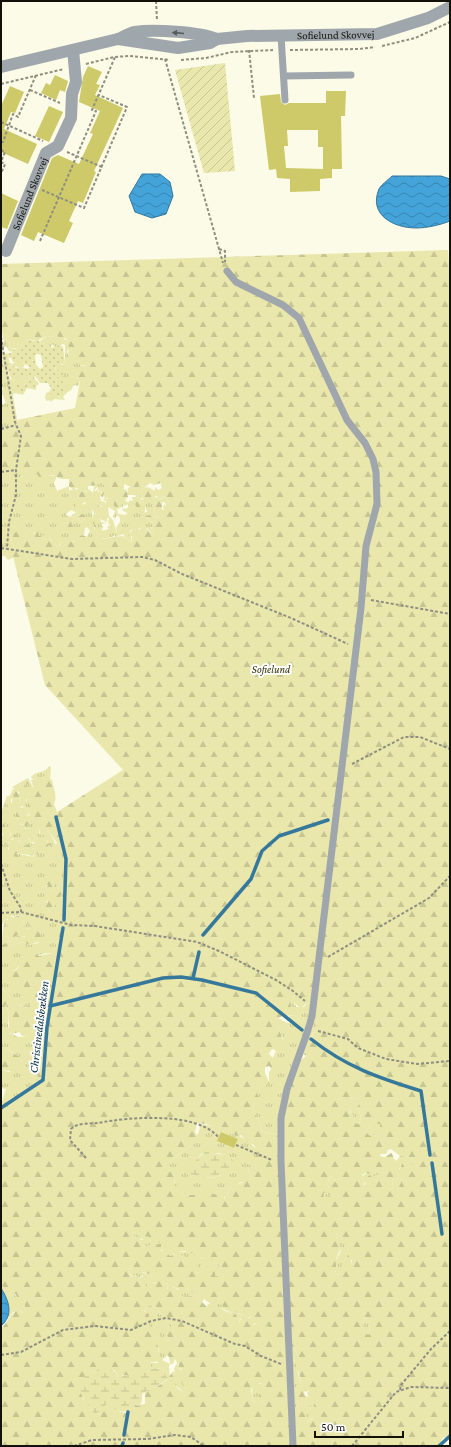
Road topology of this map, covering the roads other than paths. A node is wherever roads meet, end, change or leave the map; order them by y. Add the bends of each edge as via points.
1 (450, 7) edge
2 (281, 36) junction
3 (118, 39) junction
4 (216, 39) junction
5 (73, 50) junction
6 (1, 67) edge
7 (351, 75) dead end
8 (284, 76) junction
9 (285, 100) dead end
10 (6, 251) dead end
11 (227, 271) dead end
12 (293, 1446) edge

1 - 2 street, Sofielund Skovvej via 428,18 377,34
2 - 4 street, Sofielund Skovvej
2 - 8 lane
4 -> 3 street, Sofielund Skovvej via 209,36 158,31 135,32
3 - 4 street, Sofielund Skovvej via 178,48 210,43
3 - 5 street, Sofielund Skovvej
5 - 6 street, Sofielund Skovvej
5 - 10 street, Sofielund Skovvej via 76,82 72,94 71,118 57,147 46,153
7 - 8 lane
8 - 9 lane
11 - 12 lane via 236,282 283,305 299,318 347,420 365,443 376,472 377,504 366,546 362,599 313,1004 309,1027 283,1104 281,1161

